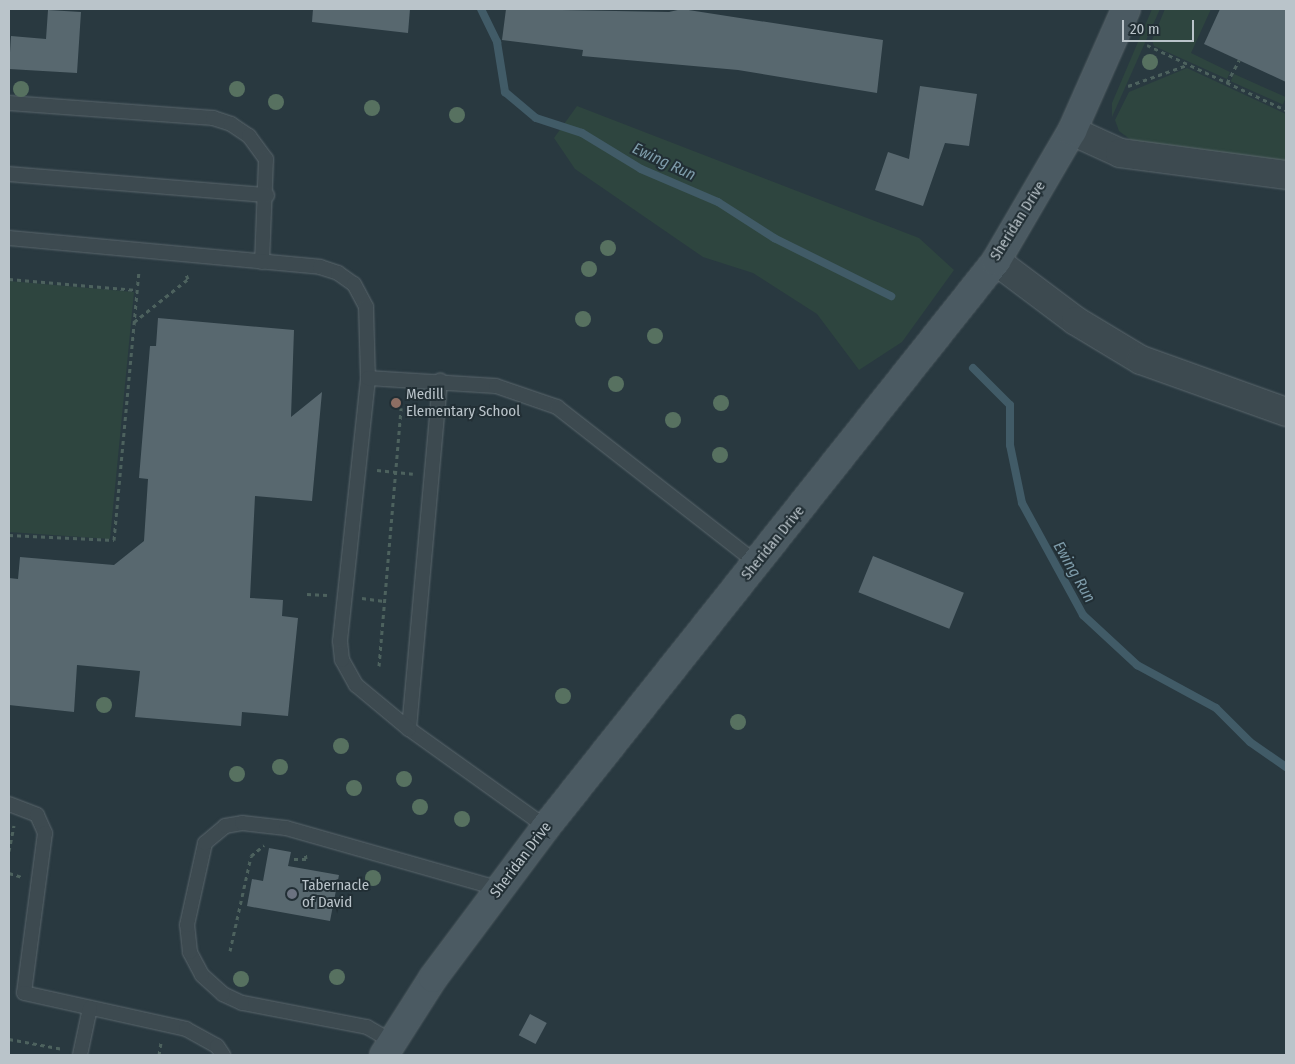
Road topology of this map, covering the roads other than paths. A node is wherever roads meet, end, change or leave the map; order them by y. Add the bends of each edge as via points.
1 (1126, 9) edge
2 (9, 103) edge
3 (1072, 131) junction
4 (9, 174) edge
5 (1286, 175) edge
6 (267, 195) junction
7 (9, 238) edge
8 (996, 261) junction
9 (262, 262) junction
10 (368, 378) junction
11 (440, 380) junction
12 (1286, 412) edge
13 (757, 563) junction
14 (409, 729) junction
15 (9, 804) edge
16 (546, 827) junction
17 (500, 889) junction
18 (90, 1008) junction
19 (388, 1049) edge
20 (75, 1053) edge
21 (223, 1055) edge

1 - 3 street, Sheridan Drive
2 - 6 lane via 213,118 231,124 260,147 268,174
3 - 5 street via 1120,153
3 - 8 street, Sheridan Drive
4 - 6 lane
6 - 9 lane
7 - 9 lane
8 - 12 street via 1076,322 1141,360
8 - 13 street, Sheridan Drive
9 - 10 lane via 320,267 354,284 369,320
10 - 11 lane
10 - 14 lane via 340,641 342,660 356,685
11 - 13 lane via 496,386 557,407
11 - 14 lane
13 - 16 street, Sheridan Drive
14 - 16 lane
15 - 18 lane via 37,815 45,833 24,993
16 - 17 street, Sheridan Drive
17 - 19 street, Sheridan Drive
17 - 19 lane via 286,828 242,823 225,826 205,843 187,924 190,952 202,975 223,994 242,1003 367,1027
18 - 20 lane
18 - 21 lane via 186,1028 217,1046

